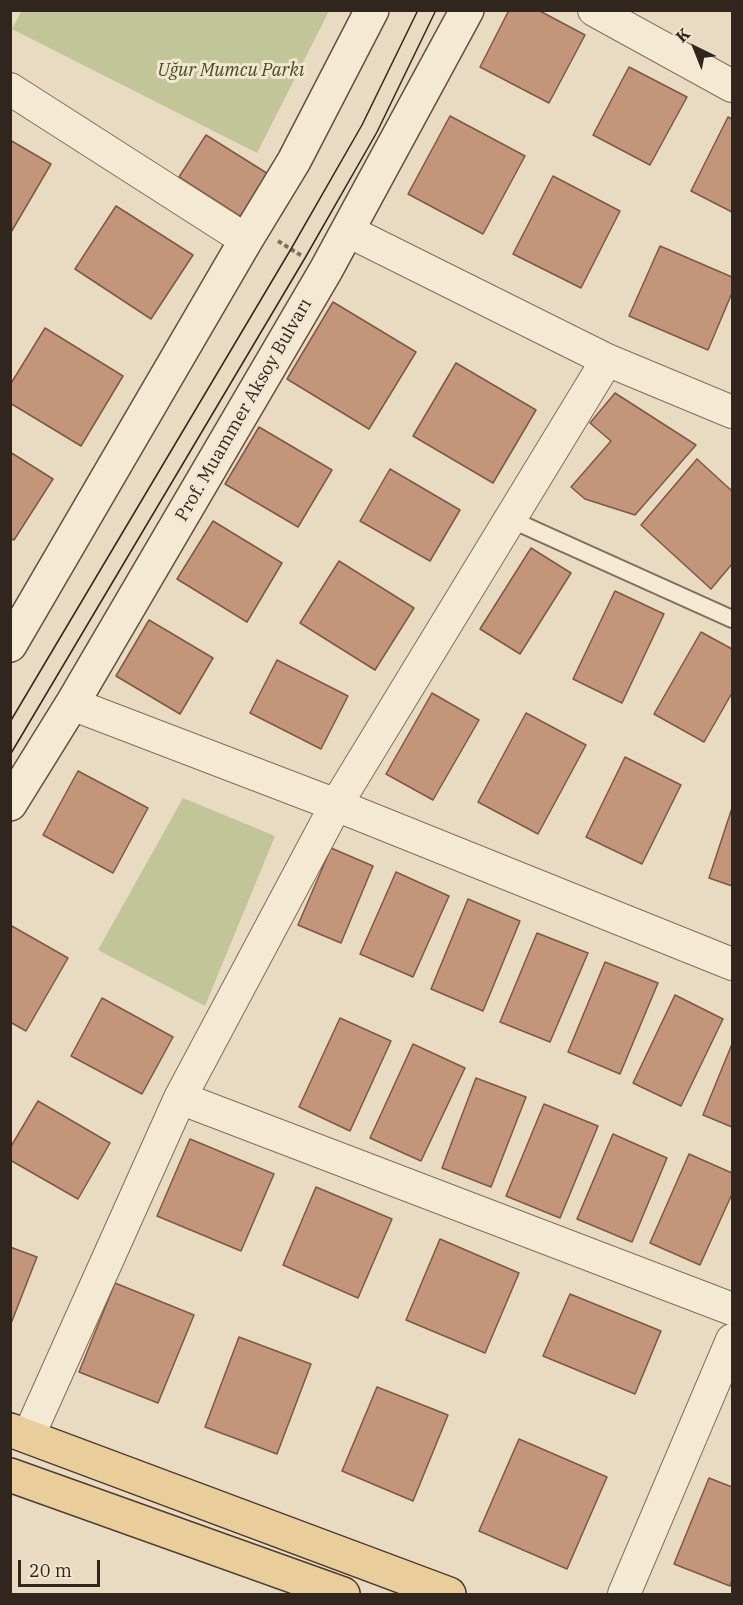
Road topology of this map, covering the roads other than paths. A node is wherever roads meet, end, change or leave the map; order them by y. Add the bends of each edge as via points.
1 (372, 10) edge
2 (467, 10) edge
3 (594, 10) edge
4 (732, 86) edge
5 (10, 90) edge
6 (348, 231) junction
7 (250, 233) junction
8 (607, 360) junction
9 (732, 412) edge
10 (510, 519) junction
11 (732, 619) edge
12 (10, 645) edge
13 (72, 704) junction
14 (10, 804) edge
15 (336, 805) junction
16 (732, 964) edge
17 (180, 1098) junction
18 (732, 1309) edge
19 (732, 1340) edge
20 (19, 1433) edge
21 (10, 1475) edge
22 (343, 1594) edge
23 (449, 1594) edge
24 (624, 1594) edge

1 - 7 main road via 294,160
2 - 6 main road, Prof. Muammer Aksoy Bulvarı
3 - 4 street
5 - 7 street
6 - 8 street
6 - 13 main road, Prof. Muammer Aksoy Bulvarı
7 - 12 main road
8 - 9 street
8 - 10 street
10 - 11 lane
10 - 15 street
13 - 14 main road, Prof. Muammer Aksoy Bulvarı
13 - 15 street
15 - 16 street
15 - 17 street
17 - 18 street
17 - 20 street
19 - 24 street
20 - 23 main road
21 - 22 main road

